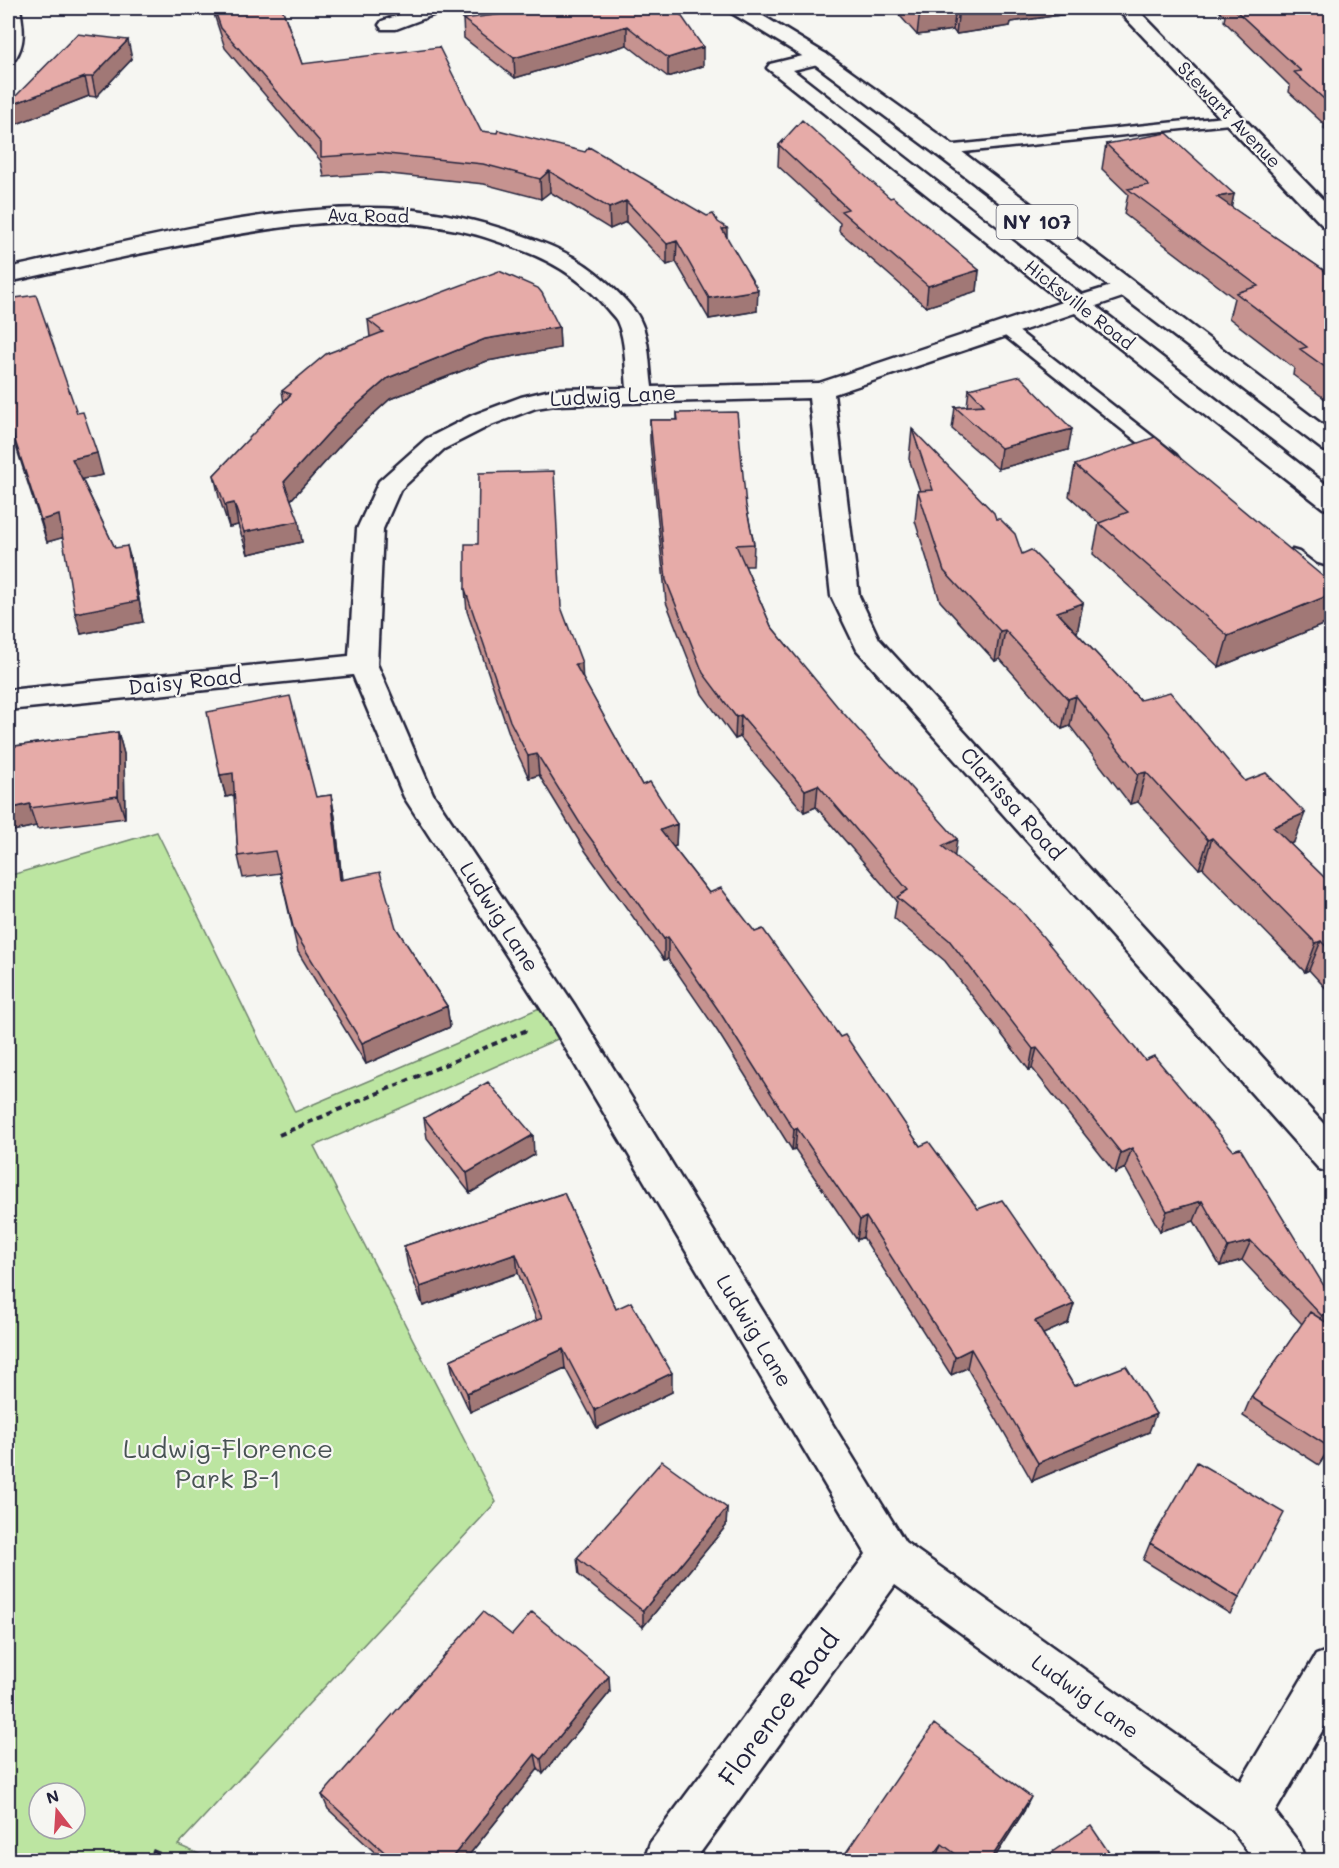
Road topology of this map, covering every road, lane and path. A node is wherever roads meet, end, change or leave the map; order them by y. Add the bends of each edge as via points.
1 (10, 8) edge
2 (434, 8) edge
3 (737, 8) edge
4 (1126, 8) edge
5 (388, 25) dead end
6 (8, 55) edge
7 (819, 58) junction
8 (1234, 120) junction
9 (945, 150) junction
10 (1327, 212) edge
11 (8, 275) edge
12 (1124, 289) junction
13 (1080, 305) junction
14 (1006, 329) junction
15 (820, 390) junction
16 (640, 393) junction
17 (1332, 445) edge
18 (1180, 467) edge
19 (1332, 502) edge
20 (1281, 548) edge
21 (1332, 577) edge
22 (363, 664) junction
23 (8, 700) edge
24 (563, 1015) junction
25 (279, 1135) dead end
26 (1332, 1158) edge
27 (890, 1557) junction
28 (1332, 1671) edge
29 (1248, 1814) junction
30 (152, 1851) dead end
31 (173, 1860) edge
32 (667, 1860) edge
33 (1282, 1860) edge

1 - 6 street via 14,34
2 - 5 street
3 - 7 street, Hicksville Road / NY 107
4 - 8 street, Stewart Avenue
7 - 9 street, Hicksville Road / NY 107
7 - 13 street, Hicksville Road via 777,68
8 - 9 lane
8 - 10 street, Stewart Avenue
9 - 12 street, Hicksville Road / NY 107
11 - 16 street, Ava Road via 247,224 330,214 367,213 457,222 518,239 554,255 605,289 629,320
12 - 13 street, Ludwig Lane
12 - 17 street, Hicksville Road / NY 107
13 - 14 street, Ludwig Lane
13 - 19 street, Hicksville Road
14 - 15 street, Ludwig Lane
14 - 18 lane
15 - 16 street, Ludwig Lane
15 - 26 street, Clarissa Road via 845,596 867,643
16 - 22 street, Ludwig Lane via 530,402 435,444 388,487 370,529
20 - 21 lane via 1309,569
22 - 23 street, Daisy Road
22 - 24 street, Ludwig Lane via 419,797
24 - 25 path
24 - 27 street, Ludwig Lane
27 - 29 street, Ludwig Lane
27 - 32 street, Florence Road
28 - 29 street
29 - 33 street, Ludwig Lane
30 - 31 path

